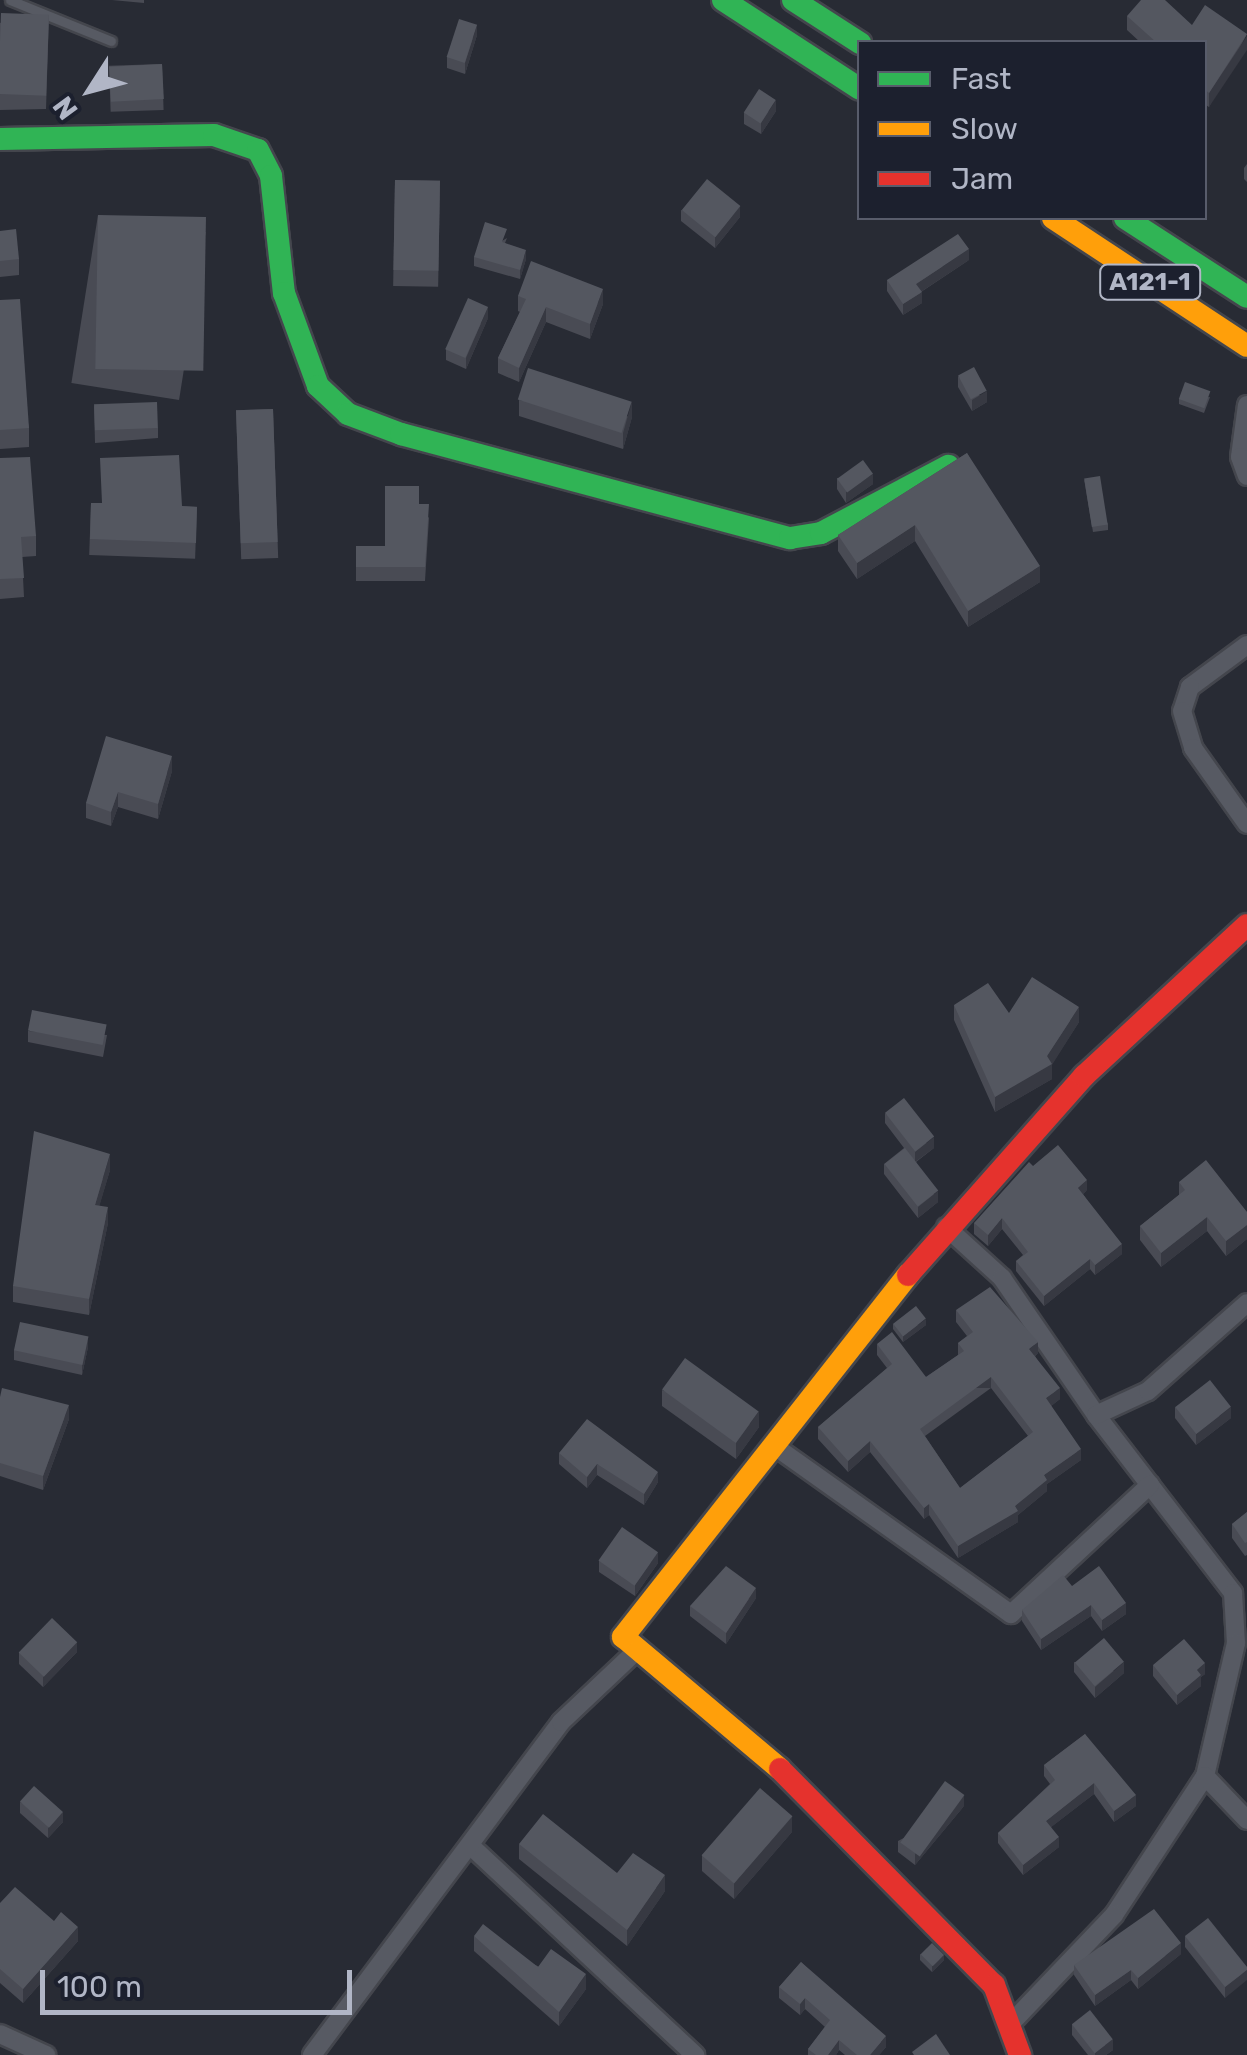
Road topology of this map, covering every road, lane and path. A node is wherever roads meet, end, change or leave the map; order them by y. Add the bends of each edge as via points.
1 (10, 0) edge
2 (723, 0) edge
3 (794, 0) edge
4 (110, 41) dead end
5 (857, 41) edge
6 (857, 88) edge
7 (0, 139) edge
8 (1056, 220) edge
9 (1128, 220) edge
10 (1247, 297) edge
11 (1247, 346) edge
12 (1247, 405) edge
13 (948, 466) edge
14 (1247, 476) edge
15 (1247, 645) edge
16 (1247, 824) edge
17 (1247, 926) edge
18 (946, 1226) junction
19 (1247, 1303) edge
20 (1096, 1415) junction
21 (773, 1445) junction
22 (1150, 1485) junction
23 (635, 1652) junction
24 (1204, 1776) junction
25 (1247, 1820) edge
26 (473, 1848) junction
27 (1012, 2022) junction
28 (0, 2034) edge
29 (25, 2050) edge
30 (46, 2055) edge
31 (312, 2055) edge
32 (695, 2055) edge
33 (1020, 2055) edge

1 - 4 lane
2 - 6 main road
3 - 5 main road
7 - 13 main road via 214,135 258,150 271,176 284,293 318,386 348,414 401,434 790,538 820,533
8 - 11 main road, A121-1
9 - 10 main road, A121-1
12 - 14 street via 1240,457
15 - 16 street via 1190,687 1182,711 1193,748
17 - 18 main road via 1084,1076
18 - 20 street via 1002,1278
18 - 21 main road
19 - 20 street via 1148,1391
20 - 22 street
21 - 22 street via 1011,1614
21 - 23 main road via 623,1637
22 - 24 street via 1233,1593 1236,1644
23 - 26 street via 562,1722
23 - 27 main road via 763,1752 970,1958 994,1985
24 - 25 street
24 - 27 street via 1114,1916
26 - 31 street
26 - 32 street
27 - 33 main road
28 - 29 street
29 - 30 street

